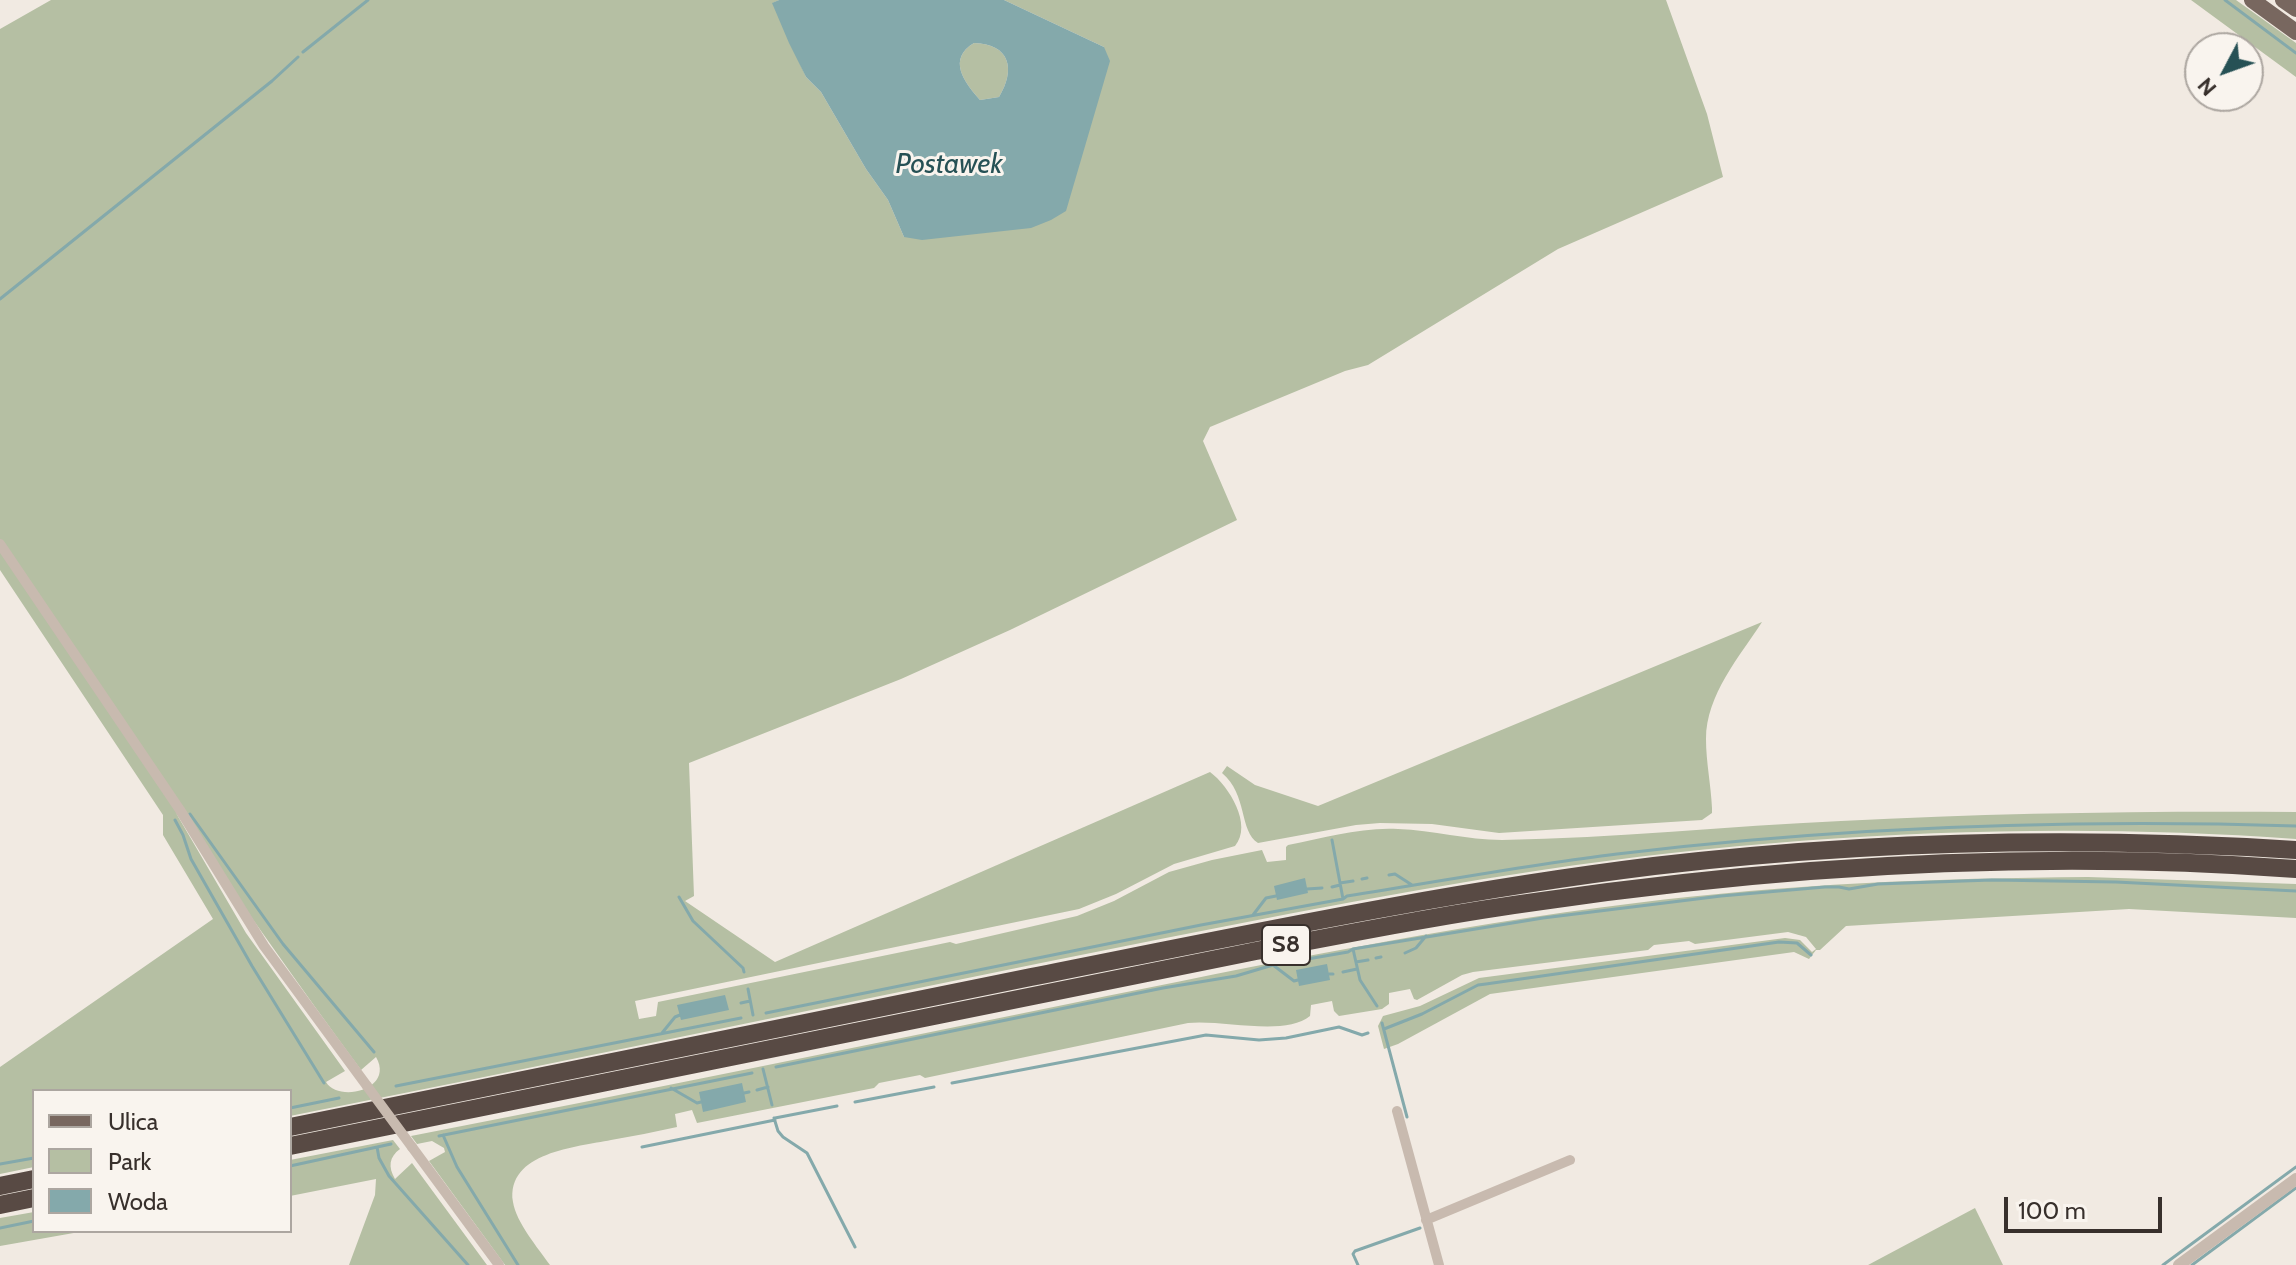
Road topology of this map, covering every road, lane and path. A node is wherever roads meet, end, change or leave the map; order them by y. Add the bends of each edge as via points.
1 (2252, 0) edge
2 (2283, 0) edge
3 (2296, 9) edge
4 (2296, 32) edge
5 (0, 544) edge
6 (2296, 850) edge
7 (2296, 869) edge
8 (1397, 1111) dead end
9 (292, 1127) edge
10 (292, 1146) edge
11 (1570, 1160) dead end
12 (32, 1179) edge
13 (2296, 1179) edge
14 (0, 1186) edge
15 (32, 1198) edge
16 (0, 1205) edge
17 (1426, 1220) junction
18 (499, 1265) edge
19 (1439, 1265) edge
20 (2179, 1265) edge

1 - 4 main road
2 - 3 main road
5 - 18 street, bridge via 180,810 264,946
6 - 9 highway, S8 via 2124,843 1946,844 1758,856 1585,875 1316,920
7 - 10 highway, S8 via 2090,862 1915,865 1765,874 1554,899 1271,948
8 - 17 street
11 - 17 street
12 - 14 highway
13 - 20 street
15 - 16 highway
17 - 19 street

